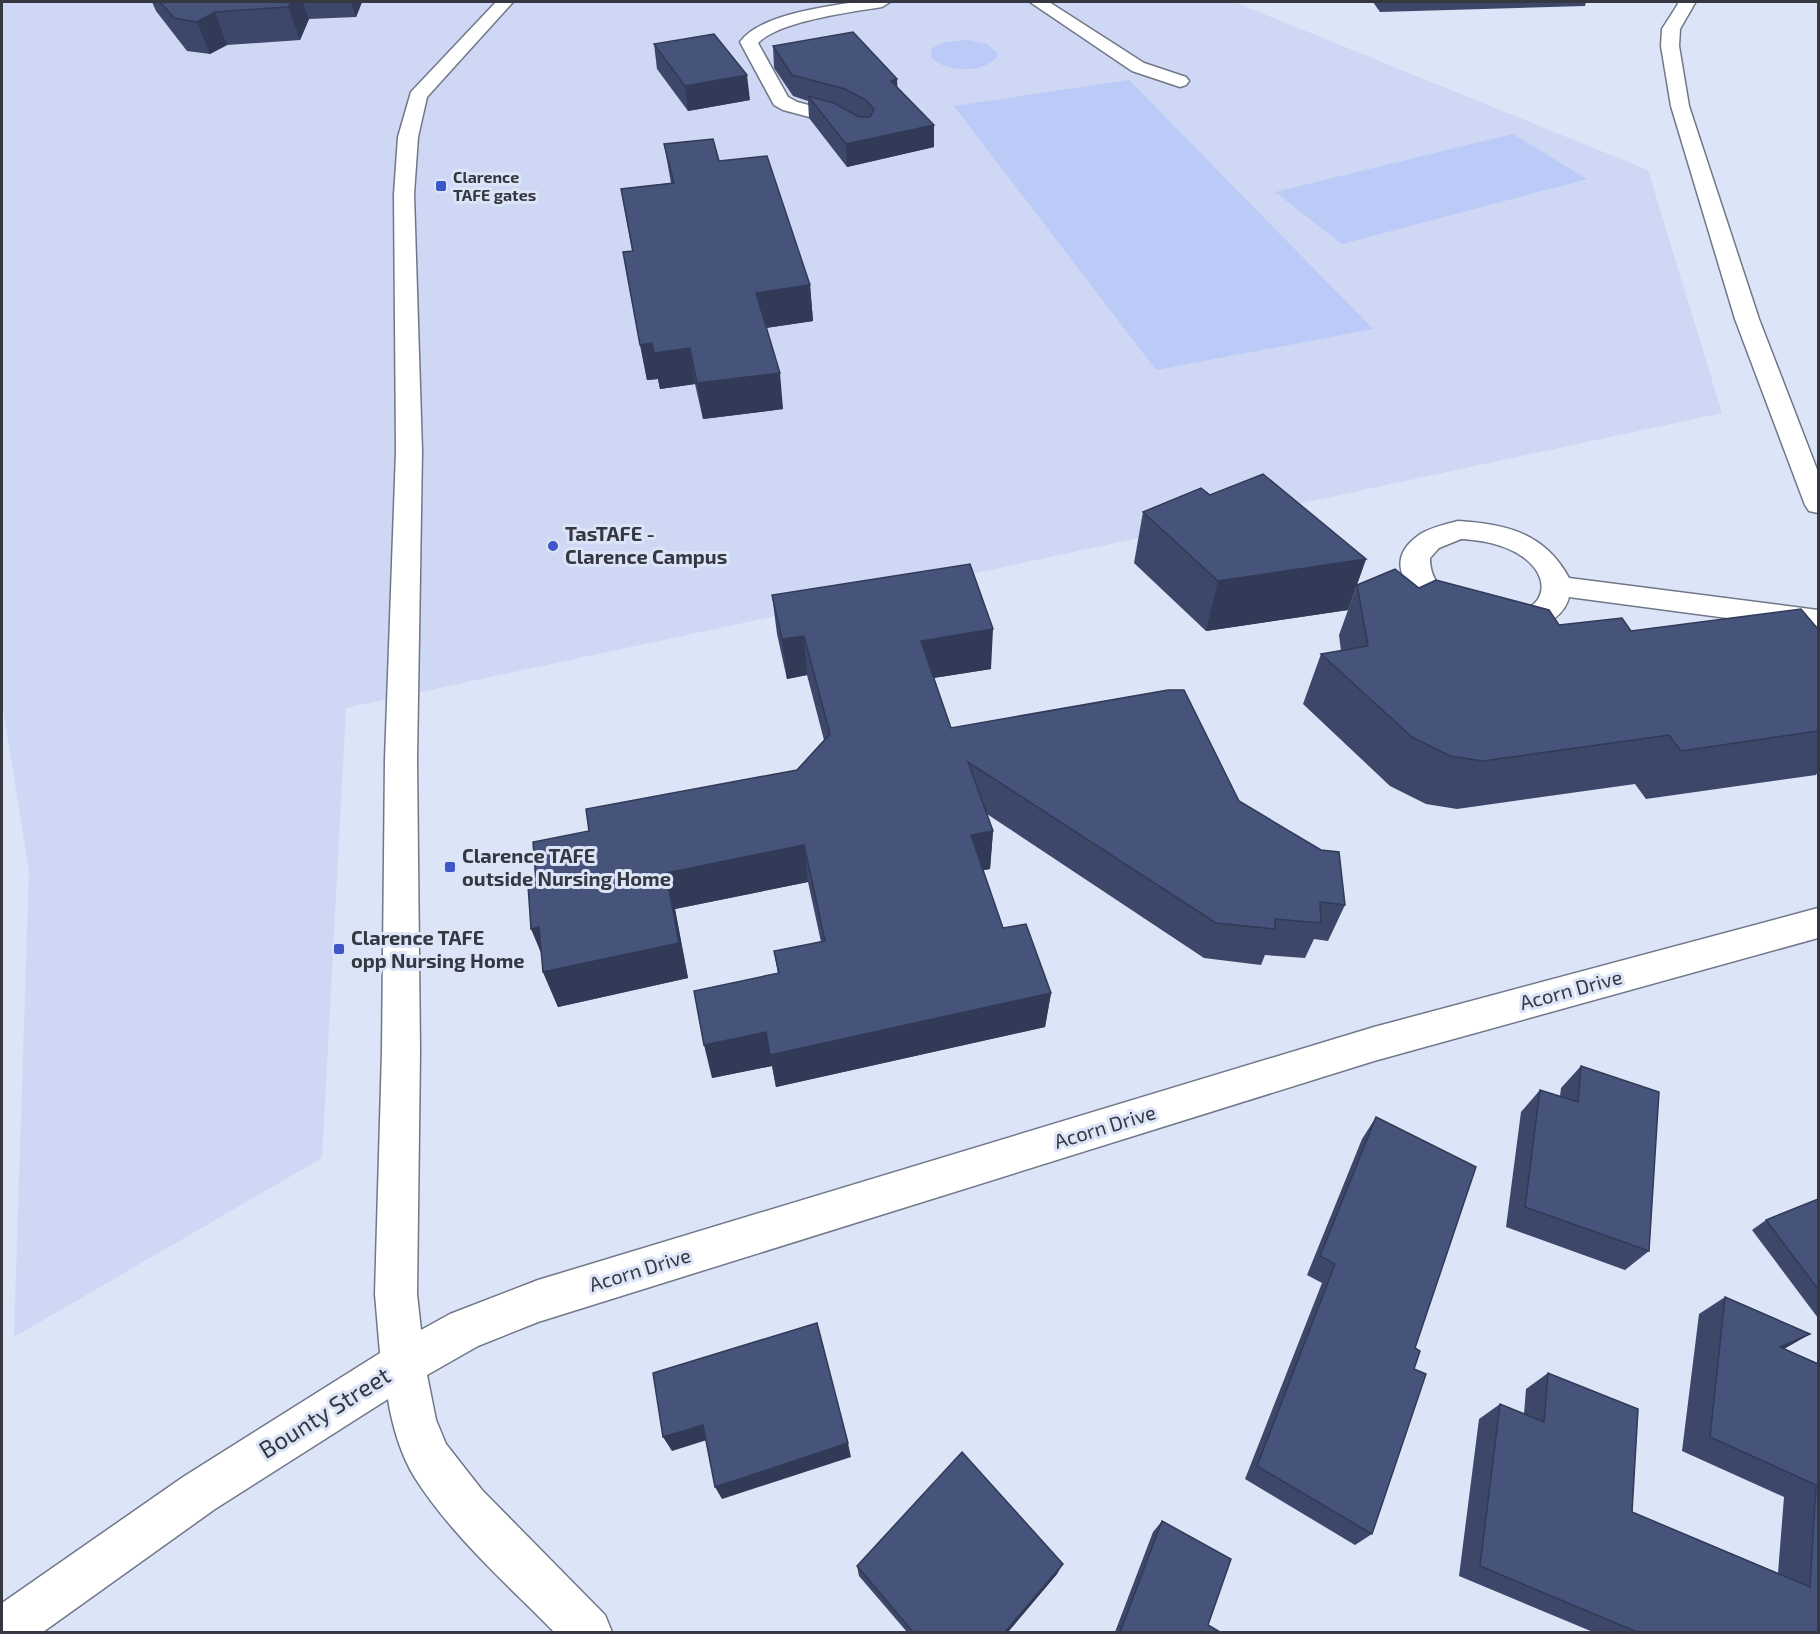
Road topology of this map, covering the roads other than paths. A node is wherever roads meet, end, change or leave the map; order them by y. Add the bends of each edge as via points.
1 (505, 2) edge
2 (882, 2) edge
3 (1038, 2) edge
4 (1685, 2) edge
5 (1179, 81) dead end
6 (863, 133) edge
7 (1818, 504) edge
8 (1559, 586) junction
9 (1818, 620) edge
10 (1818, 923) edge
11 (403, 1364) junction
12 (2, 1632) edge
13 (588, 1632) edge

1 - 11 street via 418,96 408,137 404,194 410,451 401,759 396,1294
2 - 6 street via 760,30 749,42 781,101 843,119
3 - 5 street via 1138,67
4 - 7 street via 1671,29 1670,46 1680,106 1747,319
8 - 8 street via 1556,600 1546,612 1530,620 1482,621 1438,601 1423,587 1415,571 1416,556 1424,544 1458,530 1503,535 1541,556 1554,571
8 - 9 street
10 - 11 street, Acorn Drive via 1374,1044 538,1301 465,1329
11 - 12 street, Bounty Street via 199,1493
11 - 13 street, Bounty Street via 414,1420 430,1460 465,1507

